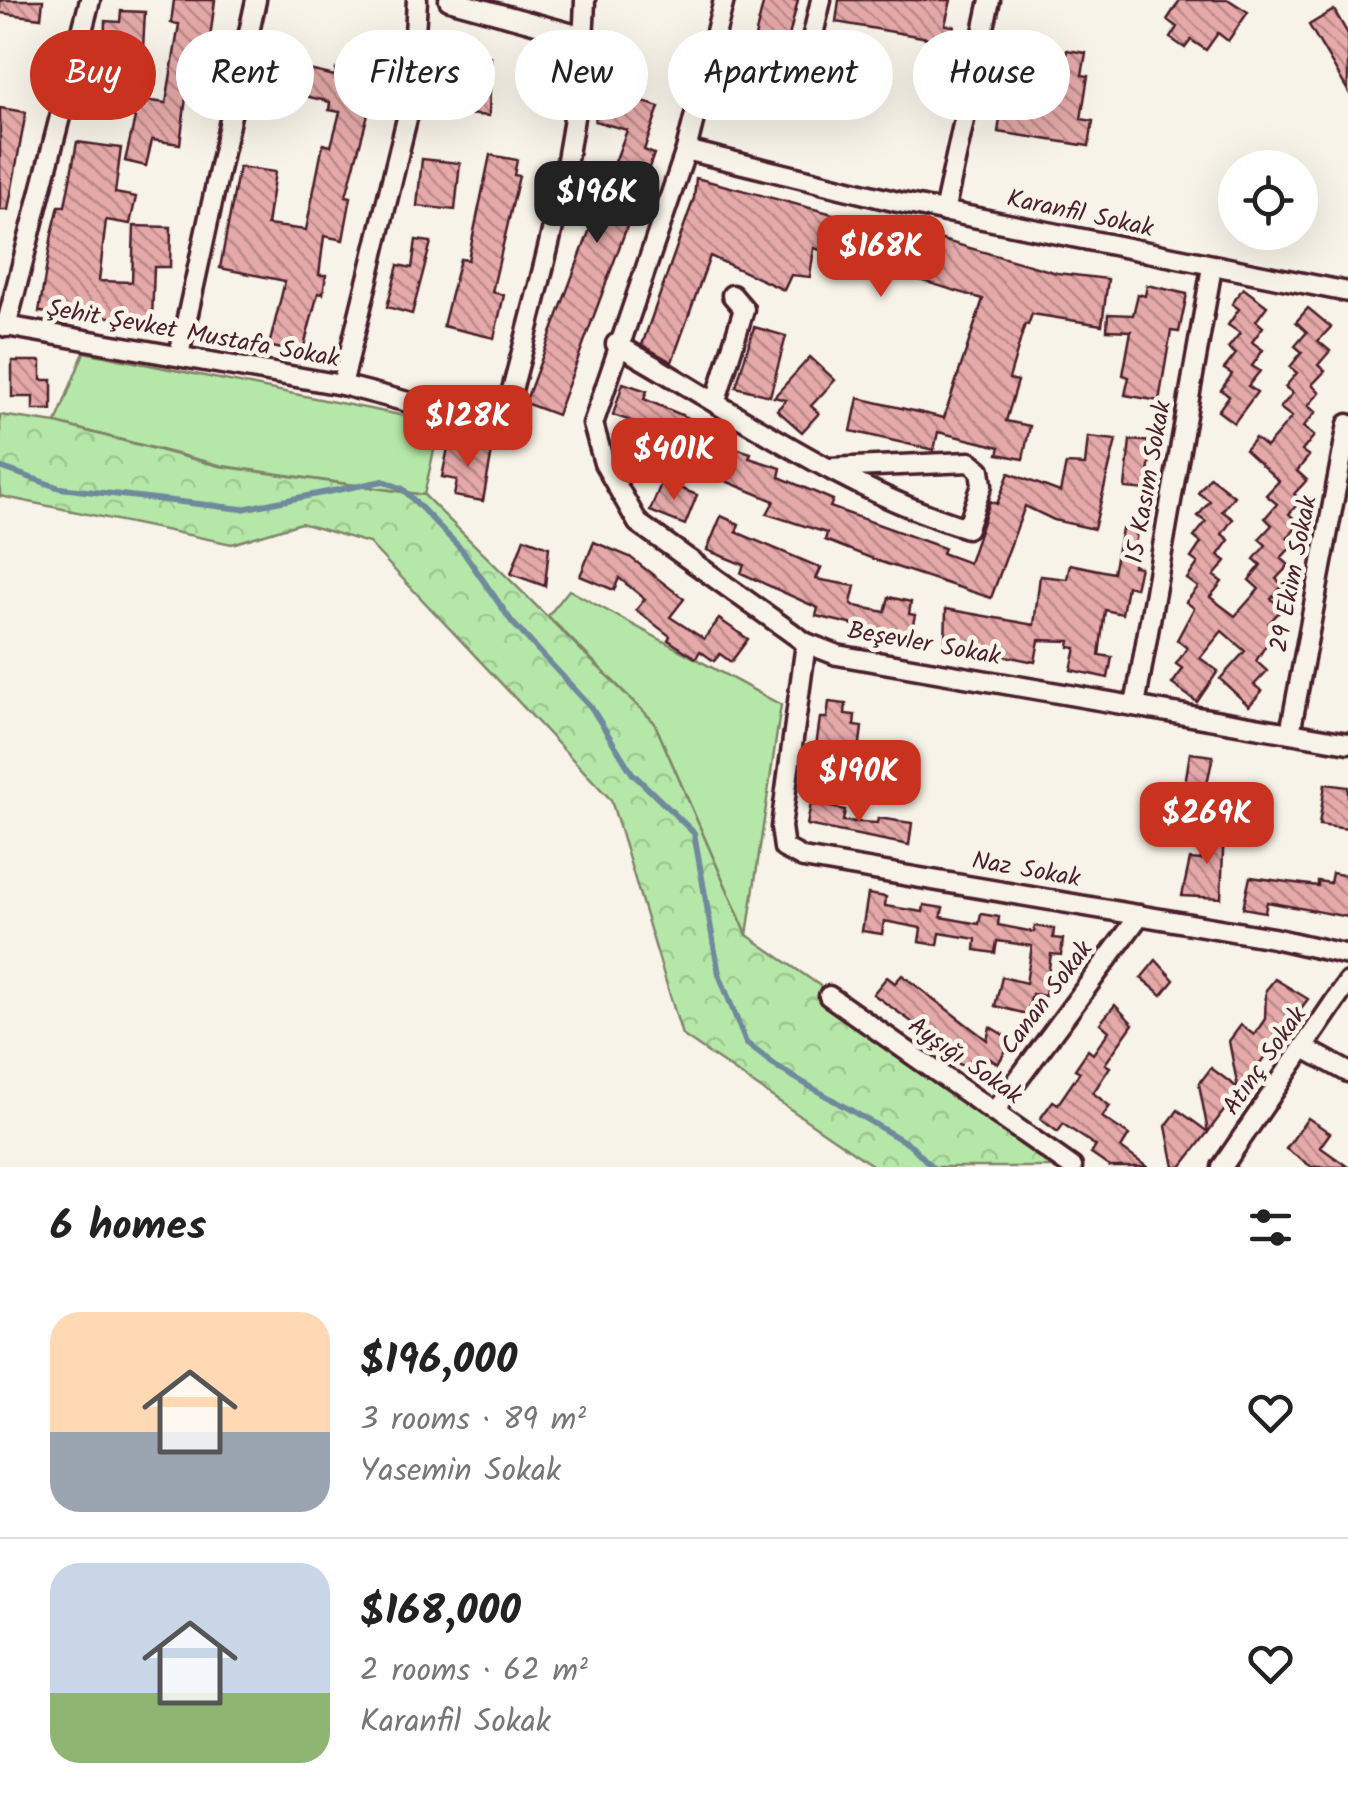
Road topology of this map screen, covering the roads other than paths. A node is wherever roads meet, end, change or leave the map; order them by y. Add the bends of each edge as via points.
1 (90, 0) edge
2 (256, 0) edge
3 (416, 0) edge
4 (449, 0) edge
5 (585, 0) edge
6 (724, 0) edge
7 (822, 0) edge
8 (990, 0) edge
9 (558, 30) edge
10 (584, 30) edge
11 (815, 30) edge
12 (576, 120) edge
13 (686, 150) junction
14 (944, 212) junction
15 (1212, 267) junction
16 (1348, 292) edge
17 (732, 295) dead end
18 (3, 326) edge
19 (616, 344) junction
20 (179, 354) junction
21 (342, 385) junction
22 (716, 400) junction
23 (1348, 424) edge
24 (829, 468) junction
25 (806, 642) junction
26 (1135, 706) junction
27 (1290, 733) junction
28 (1348, 742) edge
29 (1140, 915) junction
30 (1348, 955) edge
31 (1348, 982) edge
32 (829, 996) dead end
33 (1306, 1049) junction
34 (1348, 1072) edge
35 (994, 1112) junction
36 (1072, 1167) edge
37 (1222, 1167) edge

1 - 18 street
2 - 20 street
3 - 21 street via 411,102
4 - 9 street
5 - 10 street
6 - 13 street
7 - 11 street
8 - 14 street
12 - 21 street, Şehit Şevket Mustafa Sokak via 511,394 494,414 470,418
13 - 14 street, Karanfil Sokak
13 - 19 street
14 - 15 street, Karanfil Sokak
15 - 16 street, Karanfil Sokak
15 - 26 street, 15 Kasım Sokak
17 - 22 street via 744,310
18 - 20 street, Şehit Şevket Mustafa Sokak
19 - 22 street
19 - 25 street, Beşevler Sokak via 593,424 604,463 638,523
20 - 21 street, Şehit Şevket Mustafa Sokak
22 - 24 street
23 - 27 street, 29 Ekim Sokak
24 - 24 street via 970,462 980,470 982,485 968,528 925,516
25 - 26 street, Beşevler Sokak via 836,655
25 - 29 street, Naz Sokak via 781,826 784,848 803,858
26 - 27 street, Beşevler Sokak
27 - 28 street, Beşevler Sokak
29 - 30 street, Naz Sokak
29 - 35 street, Canan Sokak
31 - 33 street, Atınç Sokak
32 - 35 street, Ayşığı Sokak
33 - 34 street
33 - 37 street, Atınç Sokak
35 - 36 street, Ayşığı Sokak

